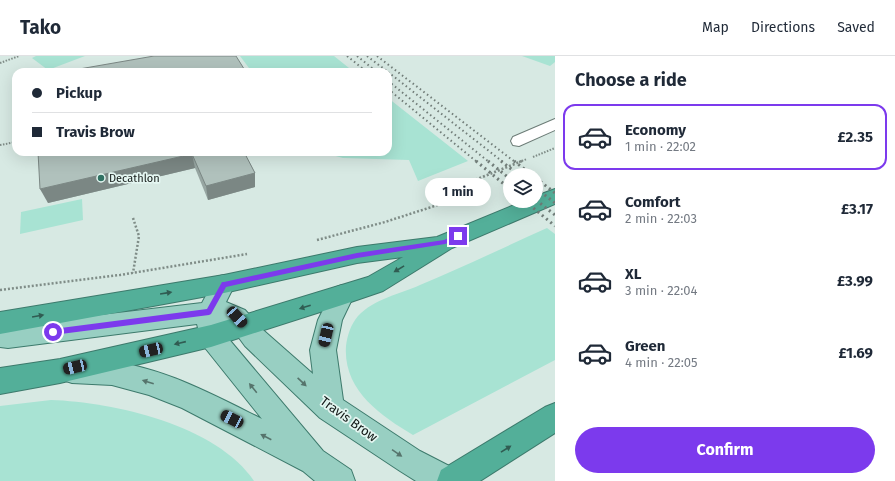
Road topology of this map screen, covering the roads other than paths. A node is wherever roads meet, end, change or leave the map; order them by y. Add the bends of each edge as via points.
1 (555, 124) edge
2 (519, 141) dead end
3 (555, 196) edge
4 (445, 242) junction
5 (224, 284) junction
6 (342, 295) junction
7 (0, 323) edge
8 (210, 324) junction
9 (245, 326) junction
10 (0, 336) edge
11 (60, 370) junction
12 (0, 381) edge
13 (330, 408) junction
14 (555, 417) edge
15 (313, 461) junction
16 (462, 475) edge
17 (340, 481) edge
18 (446, 481) edge

1 - 2 street
3 - 4 highway
4 - 5 highway via 357,255
4 -> 6 highway via 375,284
7 -> 5 highway
5 - 8 main road
6 -> 9 highway
6 - 13 main road via 330,320 322,350
8 - 9 highway
8 - 10 main road via 90,328
8 -> 11 highway
15 -> 8 main road
9 -> 13 main road, Travis Brow via 254,338
11 - 12 highway
15 -> 11 main road via 191,398 149,382 112,373
13 -> 18 main road, Travis Brow via 410,461
16 -> 14 highway
15 - 17 main road

